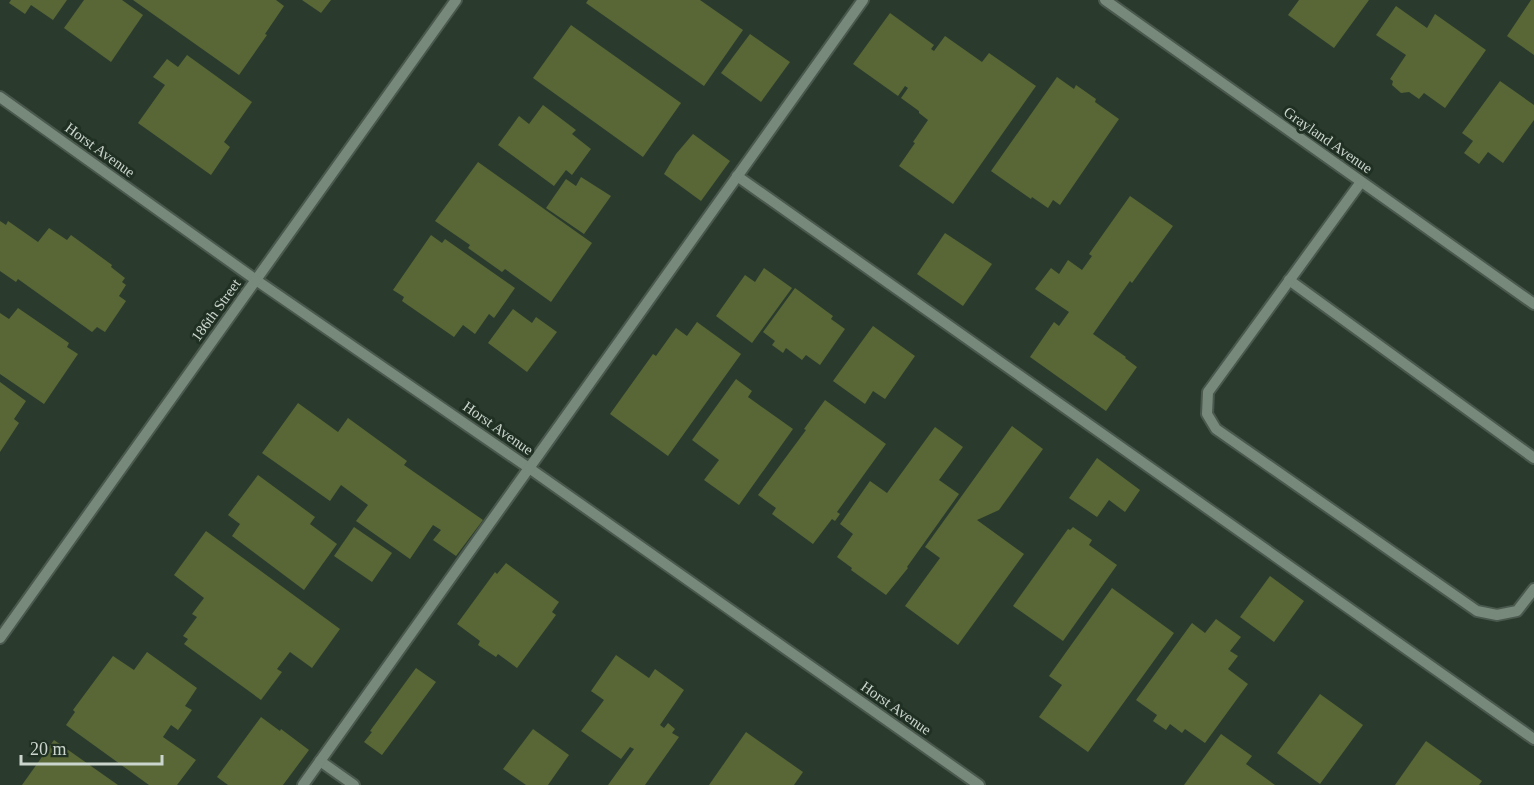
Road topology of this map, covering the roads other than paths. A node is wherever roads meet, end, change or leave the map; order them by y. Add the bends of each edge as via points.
1 (456, 0) edge
2 (863, 0) edge
3 (1105, 0) edge
4 (0, 97) edge
5 (737, 176) junction
6 (1361, 182) junction
7 (256, 280) junction
8 (1289, 280) junction
9 (1534, 304) edge
10 (1534, 459) edge
11 (529, 468) junction
12 (1534, 589) edge
13 (0, 638) edge
14 (1534, 739) edge
15 (320, 761) junction
16 (303, 785) edge
17 (354, 785) edge
18 (979, 785) edge

1 - 7 street, 186th Street
2 - 5 street
3 - 6 street, Grayland Avenue
4 - 7 street, Horst Avenue
5 - 11 street
5 - 14 street
6 - 8 street
6 - 9 street, Grayland Avenue
7 - 11 street, Horst Avenue
7 - 13 street, 186th Street
8 - 10 street
8 - 12 street via 1208,392 1207,414 1216,429 1477,611 1497,615 1517,611
11 - 15 street
11 - 18 street, Horst Avenue
15 - 16 street
15 - 17 street

